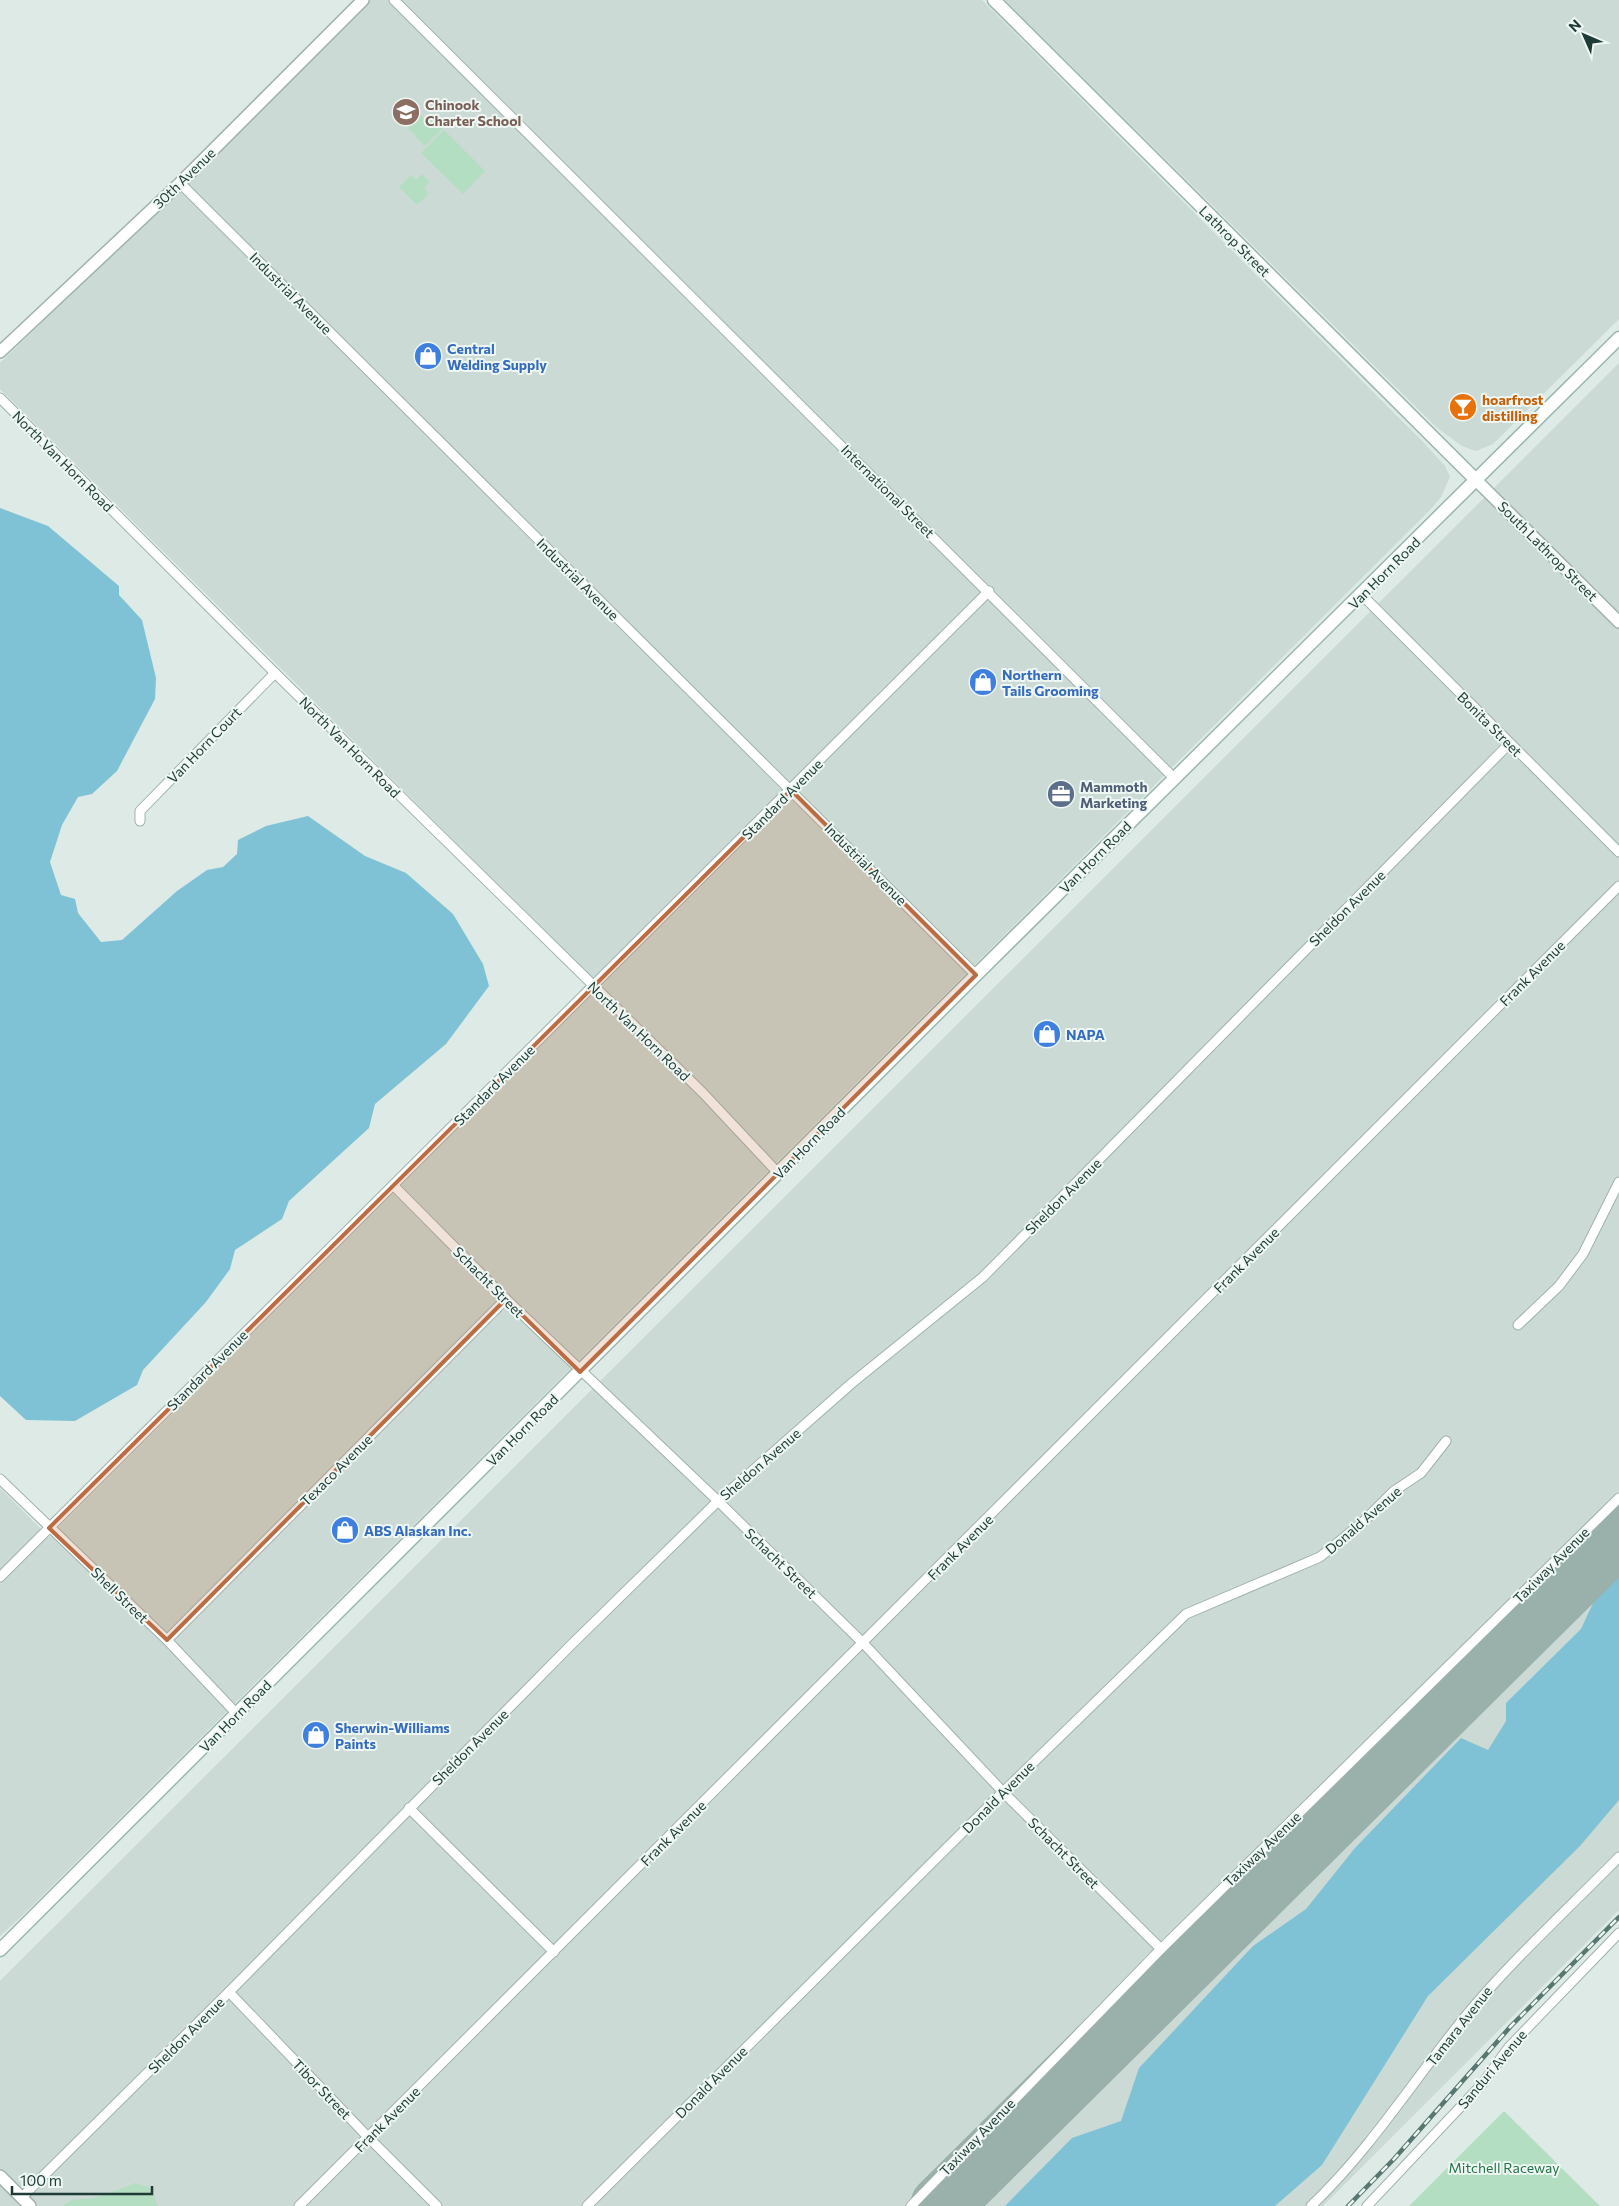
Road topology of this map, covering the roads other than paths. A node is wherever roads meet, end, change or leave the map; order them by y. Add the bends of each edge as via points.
1 (363, 0) edge
2 (394, 0) edge
3 (994, 0) edge
4 (180, 183) junction
5 (1619, 338) edge
6 (0, 352) edge
7 (0, 398) edge
8 (1477, 481) junction
9 (989, 591) junction
10 (1362, 595) junction
11 (1619, 622) edge
12 (275, 673) junction
13 (1509, 744) junction
14 (1174, 778) junction
15 (791, 790) junction
16 (140, 820) dead end
17 (1619, 852) edge
18 (1619, 886) edge
19 (976, 974) junction
20 (593, 986) junction
21 (779, 1174) junction
22 (1619, 1182) edge
23 (393, 1185) junction
24 (506, 1299) junction
25 (1518, 1325) dead end
26 (580, 1372) junction
27 (1446, 1441) dead end
28 (0, 1479) edge
29 (1619, 1498) edge
30 (718, 1501) junction
31 (49, 1528) junction
32 (0, 1578) edge
33 (167, 1640) junction
34 (863, 1644) junction
35 (237, 1714) junction
36 (1003, 1792) junction
37 (409, 1808) junction
38 (1619, 1857) edge
39 (1619, 1934) edge
40 (1160, 1949) junction
41 (0, 1950) edge
42 (554, 1952) junction
43 (229, 1992) junction
44 (368, 2138) junction
45 (0, 2176) edge
46 (22, 2197) junction
47 (30, 2206) edge
48 (299, 2206) edge
49 (437, 2206) edge
50 (587, 2206) edge
51 (910, 2206) edge
52 (1311, 2206) edge
53 (1367, 2206) edge

1 - 4 street, 30th Avenue
2 - 9 street, International Street
3 - 8 main road, Lathrop Street
4 - 6 street, 30th Avenue
4 - 15 street, Industrial Avenue
5 - 8 main road, Van Horn Road
7 - 12 street, North Van Horn Road
8 - 10 main road, Van Horn Road
8 - 11 street, South Lathrop Street
9 - 14 street, International Street
9 - 15 street, Standard Avenue
10 - 13 street, Bonita Street
10 - 14 main road, Van Horn Road
12 - 16 street, Van Horn Court via 140,811
12 - 20 street, North Van Horn Road
13 - 17 street, Bonita Street
13 - 30 street, Sheldon Avenue via 983,1277 852,1383
14 - 19 main road, Van Horn Road
15 - 19 street, Industrial Avenue
15 - 20 street, Standard Avenue
18 - 34 street, Frank Avenue
19 - 21 main road, Van Horn Road
20 - 21 street, North Van Horn Road via 703,1093
20 - 23 street, Standard Avenue
21 - 26 main road, Van Horn Road
22 - 25 street via 1583,1254 1559,1286
23 - 24 street, Schacht Street
23 - 31 street, Standard Avenue
24 - 26 street, Schacht Street
24 - 33 street, Texaco Avenue
26 - 30 street, Schacht Street
26 - 35 main road, Van Horn Road
27 - 36 street, Donald Avenue via 1422,1473 1394,1492 1320,1556 1186,1614
28 - 31 street, Shell Street
29 - 40 street, Taxiway Avenue
30 - 34 street, Schacht Street
30 - 37 street, Sheldon Avenue
31 - 32 street, Standard Avenue
31 - 33 street, Shell Street
33 - 35 street, Shell Street
34 - 36 street, Schacht Street
34 - 42 street, Frank Avenue
35 - 41 main road, Van Horn Road
36 - 40 street, Schacht Street
36 - 50 street, Donald Avenue
37 - 42 street
37 - 43 street, Sheldon Avenue
38 - 52 street, Tamara Avenue via 1506,1969 1366,2146
39 - 53 street, Sanduri Avenue via 1508,2047 1483,2083
40 - 51 street, Taxiway Avenue
42 - 44 street, Frank Avenue
43 - 44 street, Tibor Street
43 - 46 street, Sheldon Avenue
44 - 48 street, Frank Avenue
44 - 49 street, Tibor Street
45 - 46 street
46 - 47 street

